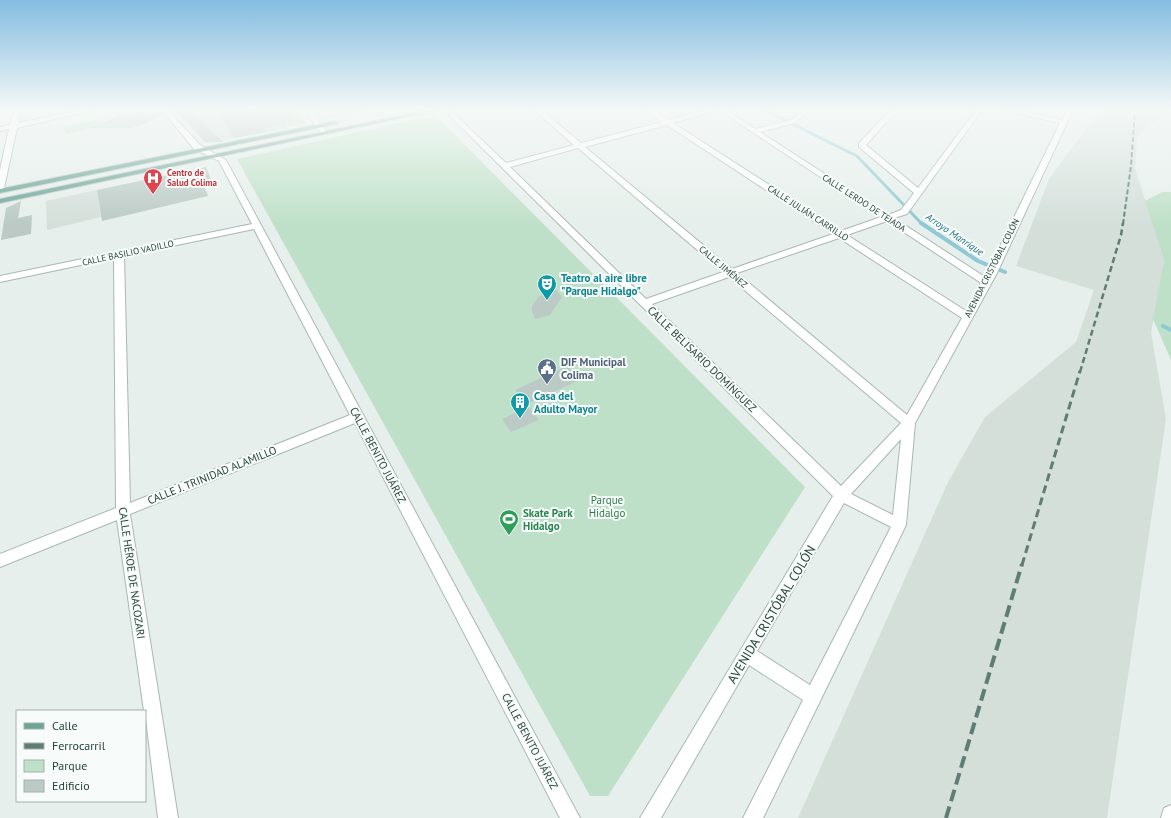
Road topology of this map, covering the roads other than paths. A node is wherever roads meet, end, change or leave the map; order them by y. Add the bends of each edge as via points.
1 (9, 148) edge
2 (199, 148) edge
3 (210, 148) edge
4 (255, 148) edge
5 (486, 148) edge
6 (569, 148) edge
7 (584, 148) edge
8 (708, 148) edge
9 (780, 148) edge
10 (866, 148) edge
11 (951, 148) edge
12 (1051, 148) edge
13 (201, 150) junction
14 (215, 157) junction
15 (504, 166) junction
16 (0, 188) edge
17 (0, 191) edge
18 (918, 192) junction
19 (0, 201) edge
20 (886, 218) junction
21 (257, 226) junction
22 (840, 234) junction
23 (119, 254) junction
24 (730, 272) junction
25 (991, 273) junction
26 (0, 279) edge
27 (644, 303) junction
28 (967, 317) junction
29 (357, 417) junction
30 (909, 423) junction
31 (841, 495) junction
32 (123, 512) junction
33 (899, 525) junction
34 (0, 561) edge
35 (747, 654) junction
36 (813, 697) junction
37 (1171, 815) edge
38 (168, 818) edge
39 (570, 818) edge
40 (650, 818) edge
41 (753, 818) edge
42 (1171, 818) edge

1 - 16 street
2 - 13 street, CALLE BENITO JUÁREZ
3 - 13 main road
4 - 14 main road
5 - 15 street, CALLE BELISARIO DOMÍNGUEZ
6 - 15 street
7 - 24 street, CALLE JIMÉNEZ
8 - 22 street, CALLE JULIÁN CARRILLO
9 - 20 street, CALLE LERDO DE TEJADA
10 - 18 street
11 - 18 street
12 - 25 street, AVENIDA CRISTÓBAL COLÓN
13 - 14 street, CALLE BENITO JUÁREZ
13 - 17 main road
14 - 19 main road
14 - 21 street, CALLE BENITO JUÁREZ via 222,160
15 - 27 street, CALLE BELISARIO DOMÍNGUEZ
18 - 20 street via 904,212
20 - 22 street
20 - 25 street, CALLE LERDO DE TEJADA
21 - 23 street, CALLE BASILIO VADILLO
21 - 29 street, CALLE BENITO JUÁREZ
22 - 24 street
22 - 28 street, CALLE JULIÁN CARRILLO
23 - 26 street, CALLE BASILIO VADILLO
23 - 32 street, CALLE HÉROE DE NACOZARI
24 - 27 street
24 - 30 street, CALLE JIMÉNEZ
25 - 28 street, AVENIDA CRISTÓBAL COLÓN
27 - 31 street, CALLE BELISARIO DOMÍNGUEZ
28 - 30 street, AVENIDA CRISTÓBAL COLÓN
29 - 32 street, CALLE J. TRINIDAD ALAMILLO
29 - 39 street, CALLE BENITO JUÁREZ
30 - 31 street, AVENIDA CRISTÓBAL COLÓN
30 - 33 street, AVENIDA CRISTÓBAL COLÓN
31 - 33 street, CALLE BELISARIO DOMÍNGUEZ
31 - 35 street, AVENIDA CRISTÓBAL COLÓN
32 - 34 street, CALLE J. TRINIDAD ALAMILLO
32 - 38 street, CALLE HÉROE DE NACOZARI
33 - 36 street, AVENIDA CRISTÓBAL COLÓN
35 - 36 street
35 - 40 street, AVENIDA CRISTÓBAL COLÓN
36 - 41 street, AVENIDA CRISTÓBAL COLÓN
37 - 42 street

